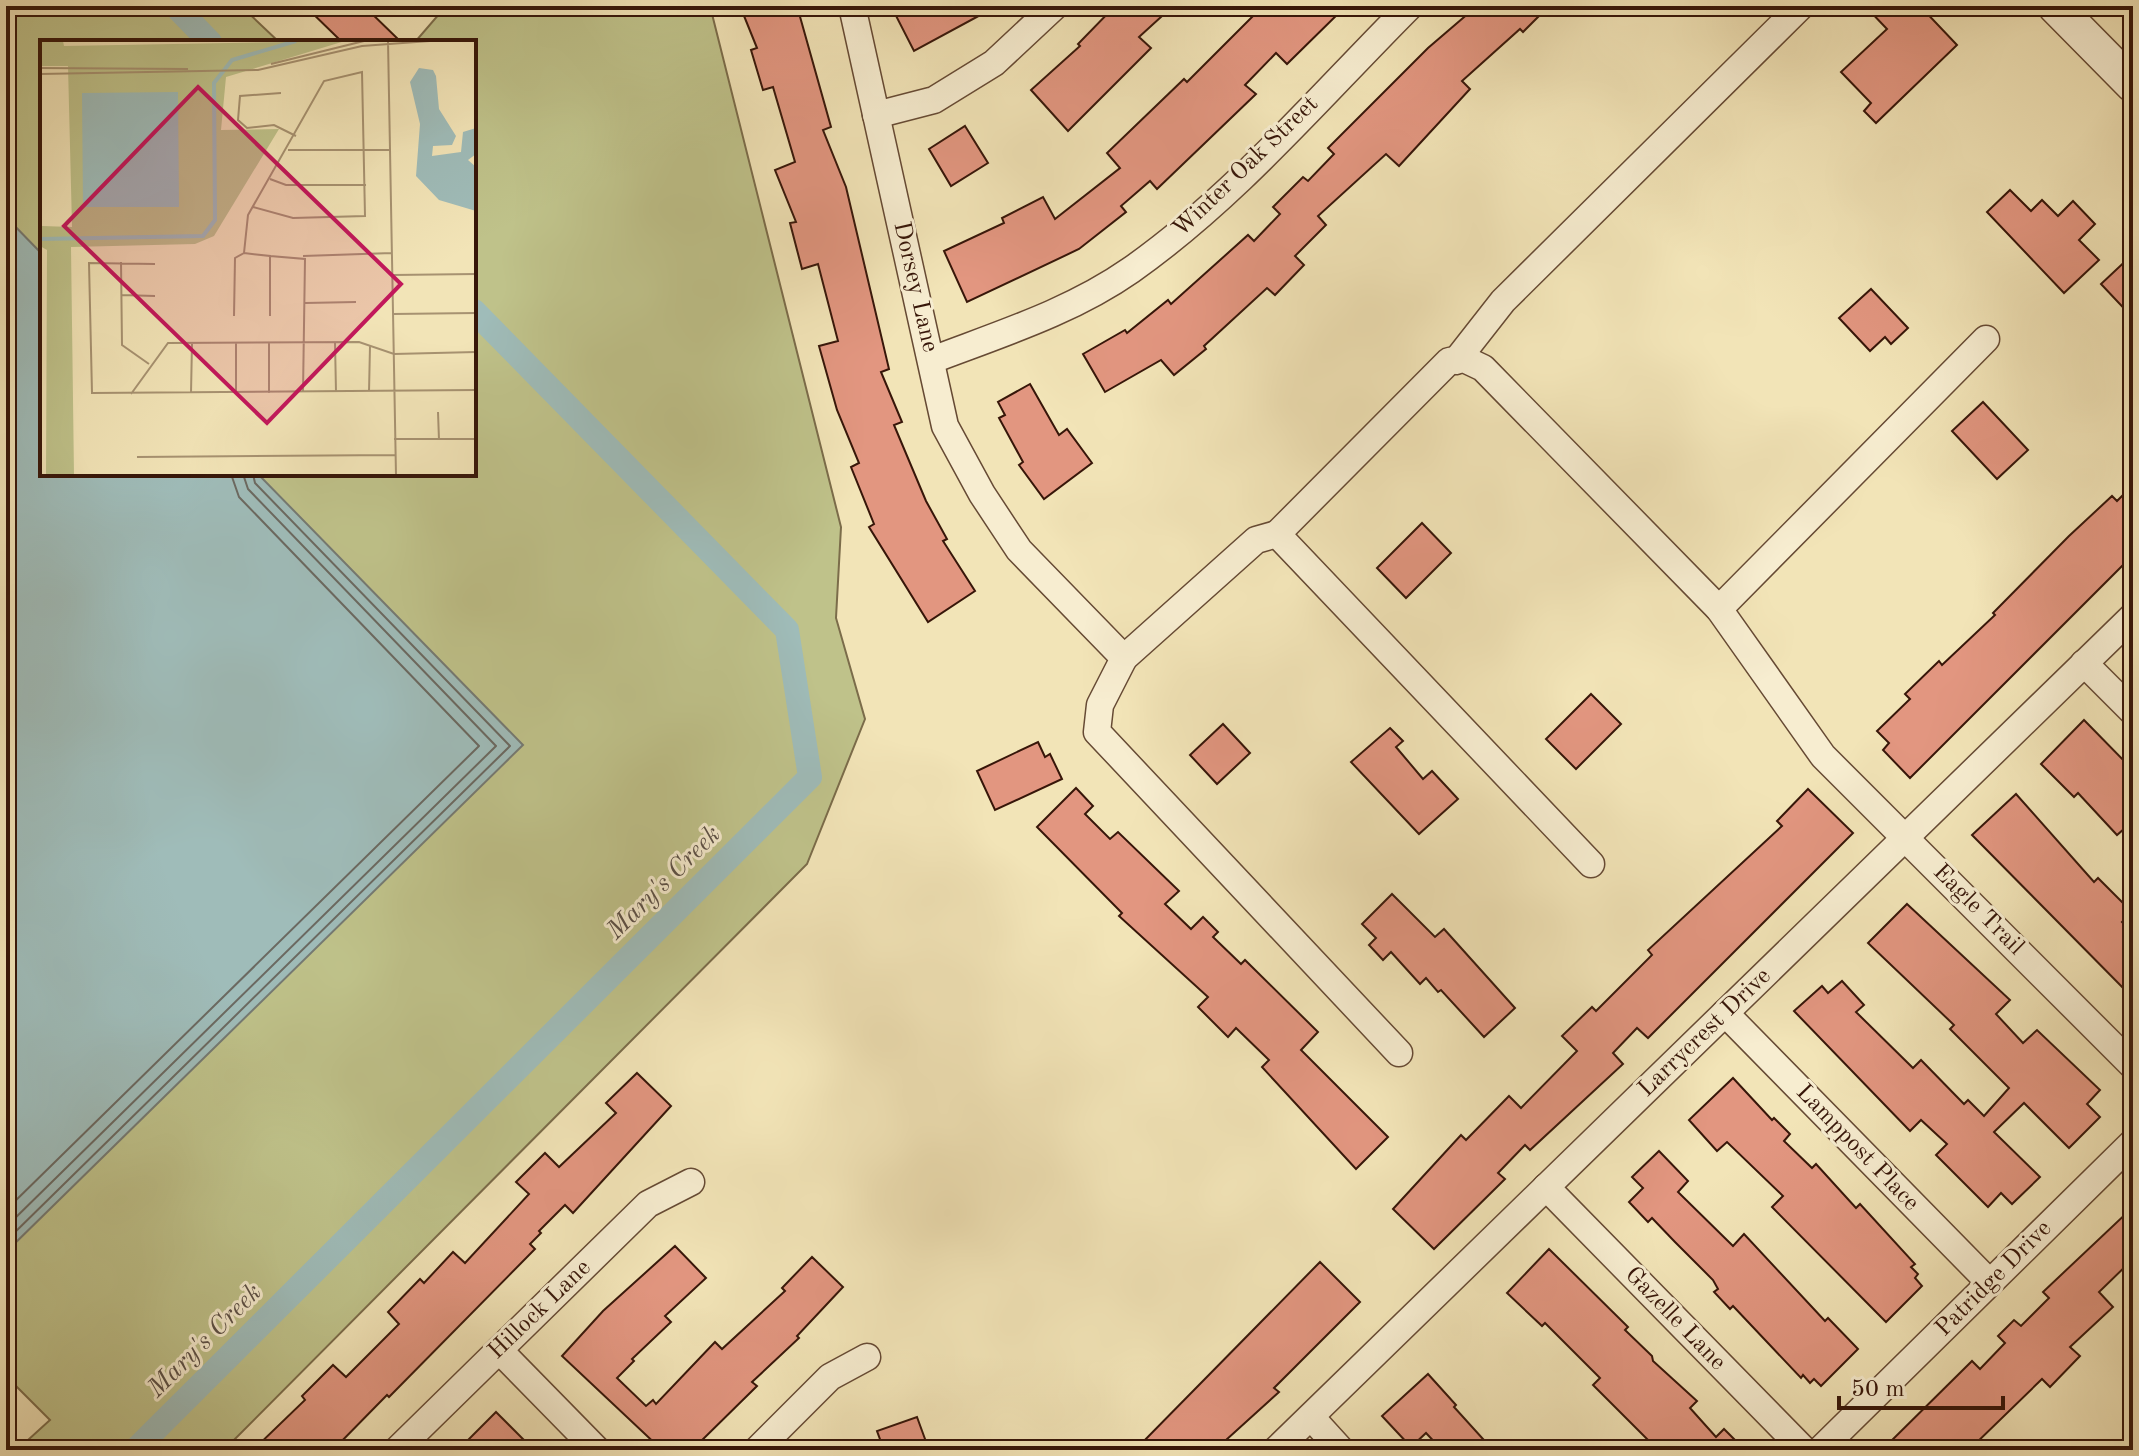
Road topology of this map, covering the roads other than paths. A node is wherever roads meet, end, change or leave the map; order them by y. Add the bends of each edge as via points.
1 (852, 6) edge
2 (1055, 6) edge
3 (1410, 6) edge
4 (1801, 6) edge
5 (2055, 6) edge
6 (2133, 85) edge
7 (876, 115) junction
8 (1986, 339) dead end
9 (932, 360) junction
10 (1456, 361) junction
11 (1277, 534) junction
12 (1719, 609) junction
13 (2133, 616) edge
14 (1124, 658) junction
15 (2084, 663) junction
16 (2133, 712) edge
17 (1906, 837) junction
18 (1591, 864) dead end
19 (1725, 1013) junction
20 (1399, 1053) dead end
21 (2133, 1066) edge
22 (2133, 1142) edge
23 (691, 1182) dead end
24 (1546, 1187) junction
25 (1990, 1283) junction
26 (499, 1350) junction
27 (867, 1357) dead end
28 (1311, 1417) junction
29 (397, 1450) edge
30 (597, 1450) edge
31 (757, 1450) edge
32 (1276, 1450) edge
33 (1341, 1450) edge
34 (1804, 1450) edge
35 (1820, 1450) edge

1 - 7 street, Dorsey Lane
2 - 7 street via 994,63 934,100
3 - 9 street, Winter Oak Street via 1206,211 1129,271 1056,313
4 - 10 street via 1503,301
5 - 6 street
7 - 9 street, Dorsey Lane
8 - 12 street
9 - 14 street, Dorsey Lane via 945,426 982,494 1019,550
10 - 11 street via 1449,361
10 - 12 street, Eagle Trail via 1483,368
11 - 14 street via 1256,540
11 - 18 street
12 - 17 street, Eagle Trail via 1823,756
13 - 15 street, Larrycrest Drive
14 - 20 street via 1100,705 1097,732
15 - 16 street
15 - 17 street, Larrycrest Drive
17 - 19 street, Larrycrest Drive
17 - 21 street, Eagle Trail
19 - 24 street, Larrycrest Drive
19 - 25 street, Lamppost Place
22 - 25 street, Patridge Drive
23 - 26 street, Hillock Lane via 648,1204
24 - 28 street, Larrycrest Drive
24 - 34 street, Gazelle Lane
25 - 35 street, Patridge Drive
26 - 29 street, Hillock Lane
26 - 30 street
27 - 31 street via 830,1377
28 - 32 street, Larrycrest Drive
28 - 33 street

